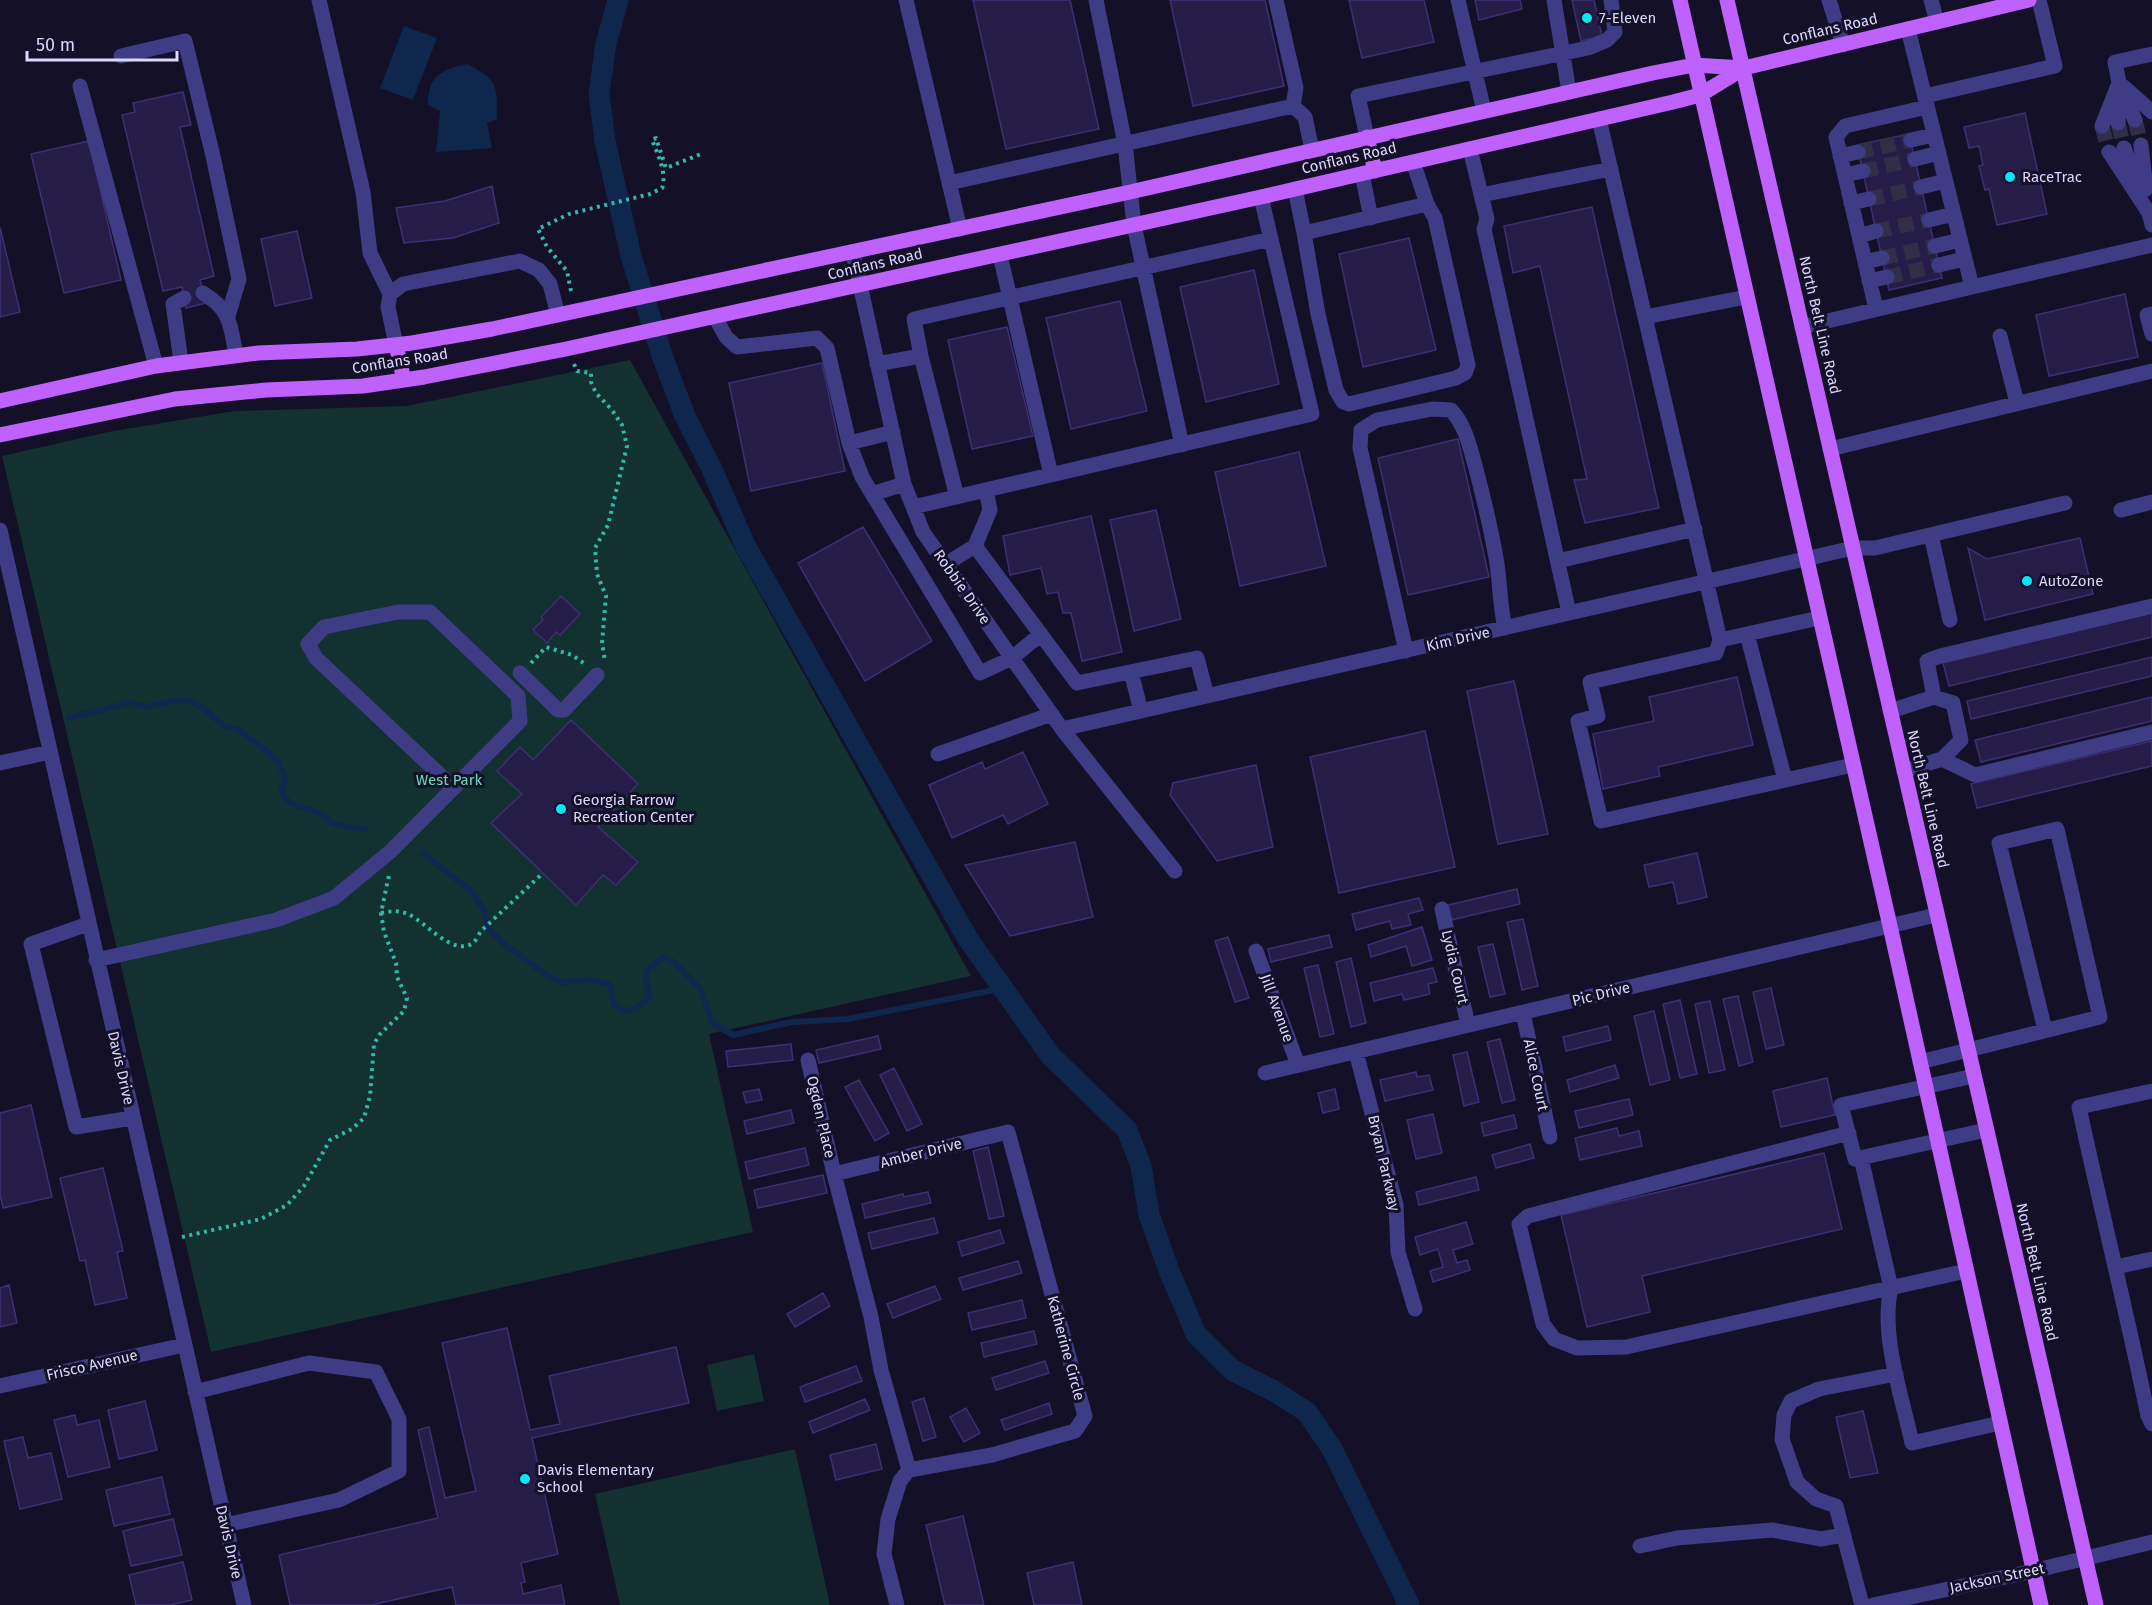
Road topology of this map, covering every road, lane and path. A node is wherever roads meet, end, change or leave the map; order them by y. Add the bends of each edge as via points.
1 (319, 0) edge
2 (906, 0) edge
3 (1096, 0) edge
4 (1276, 0) edge
5 (1458, 0) edge
6 (1554, 0) edge
7 (1611, 0) edge
8 (1680, 0) edge
9 (1727, 0) edge
10 (1828, 0) edge
11 (1931, 0) edge
12 (2029, 0) edge
13 (2039, 0) edge
14 (1936, 22) junction
15 (1908, 29) junction
16 (1843, 45) junction
17 (1562, 52) junction
18 (2152, 54) edge
19 (121, 56) dead end
20 (1694, 65) junction
21 (1744, 68) junction
22 (1475, 72) junction
23 (2119, 82) junction
24 (80, 86) dead end
25 (1569, 92) junction
26 (1700, 95) junction
27 (1926, 101) junction
28 (1293, 106) junction
29 (1484, 111) junction
30 (2152, 112) tunnel mouth
31 (1599, 119) junction
32 (2135, 120) tunnel mouth
33 (2118, 123) tunnel mouth
34 (2102, 126) tunnel mouth
35 (1934, 135) junction
36 (1367, 137) junction
37 (1911, 140) tunnel mouth
38 (1125, 144) junction
39 (2141, 145) tunnel mouth
40 (1470, 148) junction
41 (2124, 148) tunnel mouth
42 (1312, 150) junction
43 (1858, 152) tunnel mouth
44 (2109, 152) tunnel mouth
45 (1939, 153) junction
46 (701, 154) dead end
47 (1840, 156) junction
48 (1915, 159) tunnel mouth
49 (1413, 162) junction
50 (1611, 169) junction
51 (1863, 171) tunnel mouth
52 (1369, 172) junction
53 (1845, 175) junction
54 (1945, 181) junction
55 (949, 183) junction
56 (1921, 187) tunnel mouth
57 (1294, 189) junction
58 (1130, 192) junction
59 (1481, 195) junction
60 (2152, 196) edge
61 (1261, 197) junction
62 (1869, 199) tunnel mouth
63 (1851, 203) junction
64 (1427, 204) junction
65 (1953, 214) junction
66 (1371, 218) junction
67 (2151, 219) edge
68 (1929, 220) tunnel mouth
69 (1134, 225) junction
70 (960, 229) junction
71 (1876, 231) tunnel mouth
72 (1304, 233) junction
73 (1858, 236) junction
74 (1271, 238) junction
75 (1960, 240) junction
76 (2152, 245) edge
77 (1935, 246) tunnel mouth
78 (853, 253) junction
79 (1000, 255) junction
80 (1882, 258) tunnel mouth
81 (1964, 259) junction
82 (1864, 262) junction
83 (1939, 265) tunnel mouth
84 (1143, 267) junction
85 (1887, 277) tunnel mouth
86 (1869, 281) junction
87 (860, 286) junction
88 (1972, 287) junction
89 (204, 293) dead end
90 (390, 294) junction
91 (572, 294) dead end
92 (1010, 297) junction
93 (1746, 297) junction
94 (184, 298) dead end
95 (1876, 309) junction
96 (2152, 314) edge
97 (558, 315) junction
98 (228, 316) junction
99 (715, 317) junction
100 (1645, 317) junction
101 (1802, 327) junction
102 (2152, 334) edge
103 (2000, 336) dead end
104 (396, 345) junction
105 (236, 355) junction
106 (921, 356) junction
107 (572, 361) dead end
108 (182, 362) junction
109 (877, 364) junction
110 (156, 366) junction
111 (2152, 371) edge
112 (404, 380) junction
113 (0, 401) edge
114 (2017, 403) junction
115 (893, 432) junction
116 (0, 435) edge
117 (849, 443) junction
118 (1182, 444) junction
119 (1830, 449) junction
120 (1051, 475) junction
121 (904, 484) junction
122 (986, 490) junction
123 (872, 494) junction
124 (957, 497) junction
125 (2152, 502) edge
126 (2065, 503) dead end
127 (914, 507) junction
128 (2121, 510) dead end
129 (1695, 529) junction
130 (0, 530) edge
131 (1931, 535) junction
132 (975, 546) junction
133 (1853, 548) junction
134 (1806, 559) junction
135 (1558, 561) junction
136 (946, 564) junction
137 (1707, 582) junction
138 (2152, 606) edge
139 (1569, 613) junction
140 (1819, 618) junction
141 (1950, 620) dead end
142 (1505, 628) junction
143 (1041, 634) junction
144 (1747, 634) junction
145 (1720, 640) junction
146 (1406, 651) junction
147 (1012, 658) junction
148 (1131, 672) junction
149 (520, 673) joint
150 (597, 675) junction
151 (1207, 696) junction
152 (1934, 697) junction
153 (1141, 711) junction
154 (1890, 711) junction
155 (1052, 714) junction
156 (1062, 729) junction
157 (2152, 732) edge
158 (50, 752) junction
159 (938, 754) dead end
160 (1942, 759) junction
161 (0, 763) edge
162 (1853, 765) junction
163 (1904, 771) junction
164 (1785, 780) junction
165 (454, 788) junction
166 (393, 869) dead end
167 (1175, 871) dead end
168 (543, 873) dead end
169 (1442, 909) dead end
170 (381, 913) junction
171 (1936, 915) junction
172 (88, 924) junction
173 (1890, 926) junction
174 (1256, 951) dead end
175 (96, 960) junction
176 (1523, 1013) junction
177 (1468, 1025) junction
178 (2045, 1030) junction
179 (1968, 1051) junction
180 (1356, 1052) junction
181 (808, 1060) dead end
182 (1920, 1062) junction
183 (1298, 1065) junction
184 (1265, 1073) dead end
185 (1974, 1076) junction
186 (1925, 1087) junction
187 (2152, 1091) edge
188 (132, 1118) junction
189 (1986, 1130) junction
190 (1008, 1132) joint
191 (1849, 1133) junction
192 (1550, 1137) dead end
193 (1937, 1141) junction
194 (1861, 1158) junction
195 (834, 1174) junction
196 (182, 1237) dead end
197 (2152, 1259) edge
198 (2116, 1267) junction
199 (1966, 1271) junction
200 (1892, 1288) junction
201 (1415, 1309) dead end
202 (184, 1345) junction
203 (1896, 1374) junction
204 (0, 1386) edge
205 (195, 1392) junction
206 (2000, 1423) junction
207 (2152, 1424) edge
208 (909, 1470) junction
209 (225, 1525) junction
210 (1843, 1535) junction
211 (2152, 1542) edge
212 (1640, 1546) dead end
213 (2085, 1558) junction
214 (2033, 1571) junction
215 (244, 1605) edge
216 (897, 1605) edge
217 (1862, 1605) edge
218 (1873, 1605) edge
219 (2041, 1605) edge
220 (2096, 1605) edge

1 - 90 street via 363,192 370,253
2 - 55 street
3 - 38 street
4 - 28 street via 1296,88
5 - 22 street
6 - 17 street
7 - 17 street via 1615,32 1588,48
8 - 20 main road
9 - 21 main road, North Belt Line Road
10 - 16 street
11 - 14 street
12 - 14 main road, Conflans Road
13 - 27 street via 2055,66
14 - 15 main road, Conflans Road
15 - 16 main road, Conflans Road
15 - 27 street
16 - 21 main road, Conflans Road
17 - 22 street
17 - 25 street
18 - 23 street via 2115,62
19 - 98 street via 185,40 239,279
20 - 21 main road, Conflans Road
20 - 25 main road, Conflans Road
20 - 26 main road
21 - 26 main road, Conflans Road
21 - 101 main road, North Belt Line Road
22 - 29 street
22 - 36 street via 1358,96
23 - 30 street
23 - 32 street
23 - 33 street
23 - 34 street
24 - 110 street
25 - 29 main road, Conflans Road
26 - 31 main road, Conflans Road
26 - 93 main road
27 - 35 street
27 - 47 street via 1845,126 1836,137
28 - 38 street
28 - 42 street via 1305,117
29 - 36 main road, Conflans Road
31 - 40 main road, Conflans Road
31 - 50 street
35 - 37 street
35 - 45 street
36 - 42 main road, Conflans Road
36 - 52 main road
38 - 55 street
38 - 58 street
39 - 67 street
40 - 49 main road, Conflans Road
40 - 59 street
41 - 67 street
42 - 58 main road, Conflans Road
43 - 47 street
44 - 67 street
45 - 48 street
45 - 54 street
46 - 91 path via 666,168 656,138 652,140 661,162 662,188 577,212 538,229 567,271
47 - 53 street
49 - 52 main road, Conflans Road
49 - 64 street
50 - 59 street
50 - 100 street
51 - 53 street
52 - 57 main road, Conflans Road
52 - 66 street
53 - 63 street
54 - 56 street
54 - 65 street
55 - 70 street
57 - 61 main road, Conflans Road
57 - 72 street
58 - 69 street
58 - 70 main road, Conflans Road
59 - 135 street via 1487,219 1484,229
60 - 67 street
61 - 69 main road, Conflans Road
61 - 74 street
62 - 63 street
63 - 73 street
64 - 66 street
64 - 72 street via 1435,218 1468,365 1465,373 1349,404 1342,402 1336,390
65 - 68 street
65 - 75 street
66 - 72 street
69 - 79 main road, Conflans Road
69 - 84 street
70 - 78 main road, Conflans Road
71 - 73 street
73 - 82 street
74 - 84 street
74 - 118 street via 1312,414
75 - 77 street
75 - 81 street
76 - 88 street
78 - 87 street, Robbie Drive
78 - 97 main road, Conflans Road
79 - 87 main road, Conflans Road
79 - 92 street
80 - 82 street
81 - 83 street
81 - 88 street
82 - 86 street
84 - 92 street
84 - 118 street
85 - 86 street
86 - 95 street
87 - 99 main road, Conflans Road
87 - 109 street, Robbie Drive
88 - 95 street
89 - 98 street
90 - 97 street via 403,284 520,261 539,270 550,284
90 - 104 street via 388,307
92 - 106 street via 914,319
92 - 120 street
93 - 100 street
93 - 134 main road
94 - 108 street via 172,304
95 - 101 street
96 - 102 street via 2147,315
97 - 104 main road, Conflans Road
98 - 105 street
99 - 112 main road, Conflans Road
99 - 117 street via 737,347 817,338 827,348
100 - 129 street
101 - 119 main road, North Belt Line Road
103 - 114 street
104 - 105 main road, Conflans Road
104 - 112 main road
105 - 108 main road, Conflans Road
106 - 109 street
106 - 124 street
107 - 150 path via 577,371 591,373 596,393 622,425 627,446 608,525 595,548 597,574 606,596 602,643 606,665
108 - 110 main road, Conflans Road
109 - 115 street, Robbie Drive
110 - 113 main road, Conflans Road
111 - 114 street
112 - 116 main road, Conflans Road via 175,399
114 - 119 street
115 - 117 street
115 - 121 street, Robbie Drive
117 - 123 street
118 - 120 street
119 - 133 main road, North Belt Line Road
120 - 122 street
121 - 123 street
121 - 127 street, Robbie Drive
122 - 124 street
122 - 132 street via 990,510
123 - 147 street via 980,672
124 - 127 street
125 - 128 street
126 - 131 street, Kim Drive
127 - 136 street, Robbie Drive via 923,532
129 - 135 street
129 - 137 street
130 - 158 street, Davis Drive
131 - 133 street, Kim Drive via 1875,548
131 - 141 street
132 - 136 street
132 - 143 street
133 - 134 street, Kim Drive
133 - 154 main road, North Belt Line Road
134 - 137 street, Kim Drive
134 - 140 main road
135 - 139 street
136 - 147 street, Robbie Drive
137 - 139 street, Kim Drive
137 - 145 street
138 - 152 street via 1927,661
139 - 142 street, Kim Drive
140 - 144 street
140 - 162 main road
142 - 146 street, Kim Drive
142 - 146 street via 1484,500 1459,418 1452,410 1432,410 1377,420 1361,430 1360,448
143 - 147 street
143 - 148 street via 1077,683
144 - 145 street
144 - 164 street
145 - 164 street via 1716,654 1590,682 1598,716 1578,721 1601,821
146 - 151 street, Kim Drive
147 - 155 street, Robbie Drive
148 - 151 street via 1197,658
148 - 153 street
149 - 150 path via 546,647 573,655
149 - 150 street via 558,710 564,710
151 - 153 street, Kim Drive
152 - 154 street
152 - 160 street via 1953,703 1960,740
153 - 156 street, Kim Drive
154 - 163 main road, North Belt Line Road
155 - 156 street, Robbie Drive
155 - 159 street
156 - 167 street, Robbie Drive
157 - 160 street via 1975,775
158 - 161 street
158 - 172 street, Davis Drive
160 - 163 street
162 - 164 street
162 - 173 main road
163 - 171 main road, North Belt Line Road
165 - 165 street via 520,721 518,696 430,612 398,612 324,627 308,644 316,658
165 - 175 street via 391,850 334,898 276,920
166 - 170 path
168 - 170 path via 473,943 460,947 409,915 396,910
169 - 177 street, Lydia Court
170 - 196 path via 397,977 407,998 404,1011 374,1044 364,1118 330,1140 304,1186 287,1205 261,1219
171 - 173 street, Pic Drive
171 - 179 main road, North Belt Line Road
172 - 175 street, Davis Drive
172 - 188 street via 31,944 76,1127
173 - 176 street, Pic Drive
173 - 182 main road
174 - 183 street, Jill Avenue
175 - 188 street, Davis Drive
176 - 177 street, Pic Drive
176 - 192 street, Alice Court
177 - 180 street, Pic Drive
178 - 178 street via 2100,1017 2057,829 1999,843
178 - 179 street
179 - 182 street
179 - 185 main road, North Belt Line Road
180 - 183 street, Pic Drive
180 - 201 street, Bryan Parkway via 1396,1205 1398,1252
181 - 195 street, Ogden Place
182 - 186 main road
183 - 184 street, Pic Drive
185 - 186 street
185 - 189 main road, North Belt Line Road
186 - 191 street via 1841,1105
186 - 193 main road
187 - 198 street via 2079,1107
188 - 202 street, Davis Drive
189 - 193 street
189 - 213 main road, North Belt Line Road
190 - 195 street, Amber Drive
190 - 208 street, Katherine Circle via 1085,1416 1075,1431 992,1455
191 - 194 street via 1855,1159
191 - 200 street via 1528,1216 1519,1224 1543,1324 1554,1339 1577,1348 1626,1347
193 - 194 street
193 - 199 main road
194 - 200 street
195 - 208 street
197 - 198 street
198 - 207 street
199 - 200 street
199 - 206 main road
200 - 203 street via 1888,1304
202 - 204 street, Frisco Avenue
202 - 205 street, Davis Drive
203 - 206 street via 1912,1443
203 - 210 street via 1819,1389 1791,1401 1784,1416 1782,1439 1797,1482 1816,1499 1836,1506
205 - 209 street, Davis Drive
205 - 209 street via 309,1363 342,1367 376,1372 399,1419 399,1471 339,1500
206 - 214 main road
208 - 216 street via 900,1481 888,1519 884,1554
209 - 215 street, Davis Drive
210 - 212 street via 1821,1539 1772,1530 1677,1538
210 - 217 street
211 - 213 street, Jackson Street
213 - 214 street, Jackson Street
213 - 220 main road, North Belt Line Road
214 - 218 street, Jackson Street
214 - 219 main road

